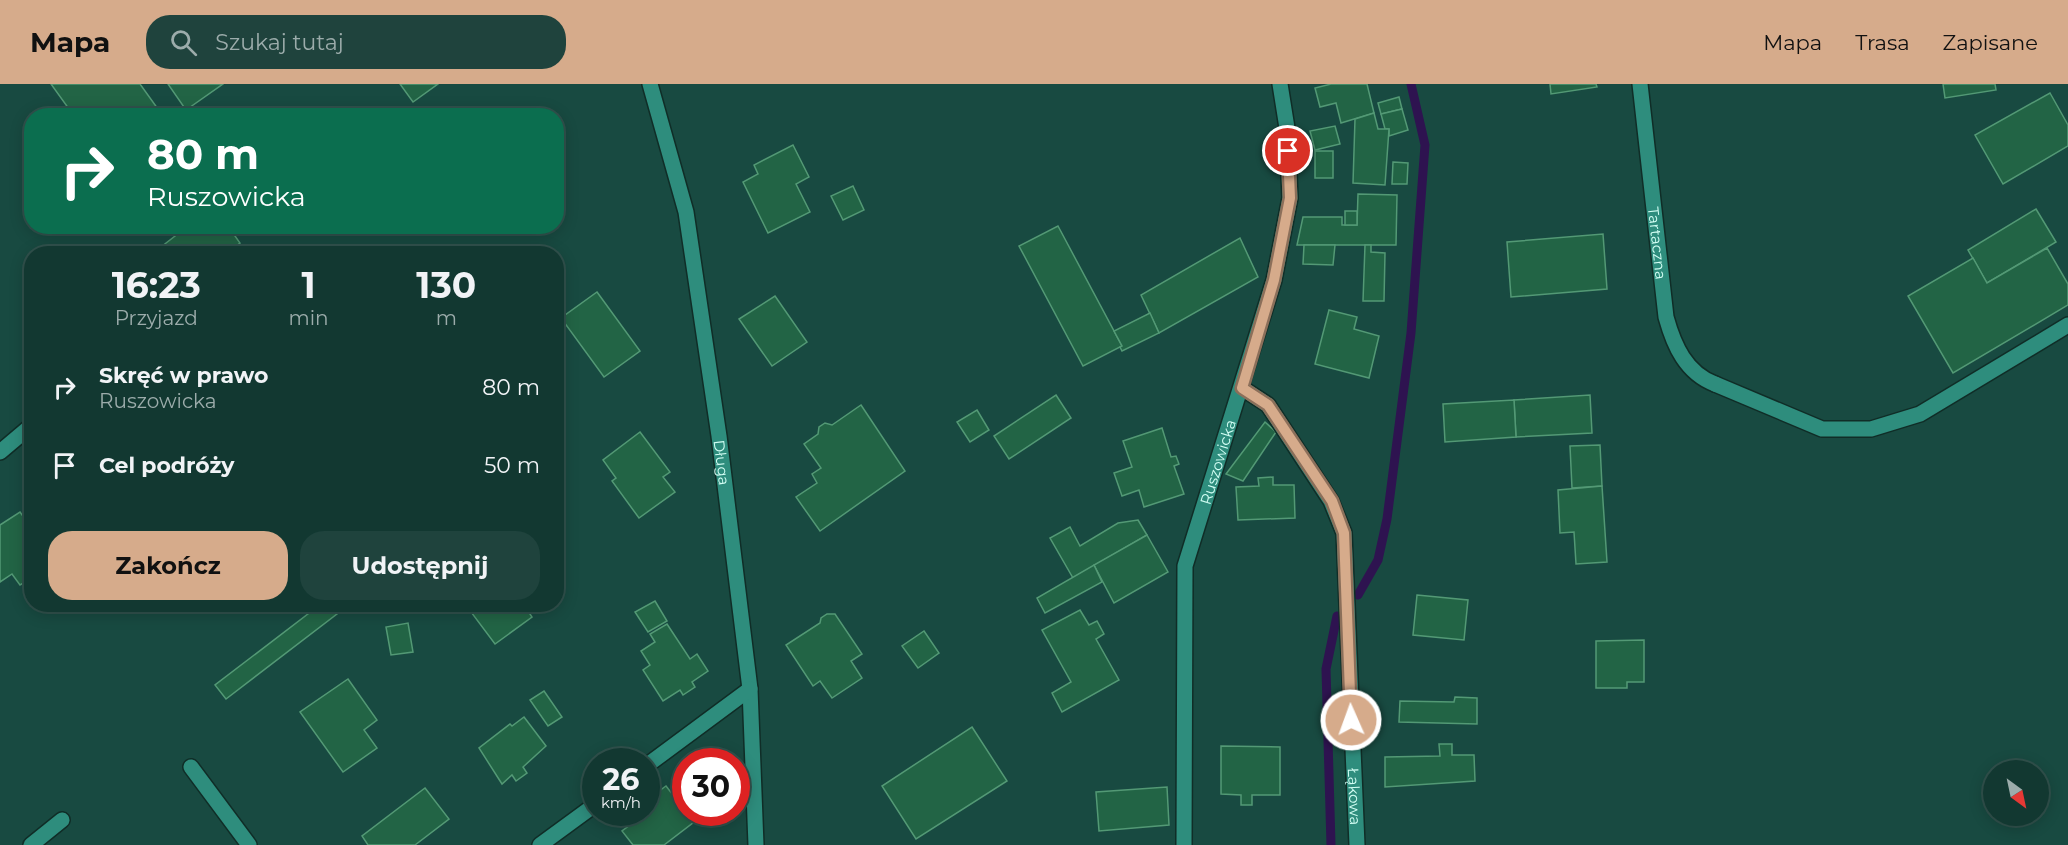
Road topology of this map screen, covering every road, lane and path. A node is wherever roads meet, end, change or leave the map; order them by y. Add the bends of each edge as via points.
1 (650, 84) edge
2 (1280, 84) edge
3 (1640, 84) edge
4 (2068, 326) edge
5 (1242, 388) junction
6 (24, 432) edge
7 (0, 453) edge
8 (750, 688) junction
9 (660, 756) edge
10 (191, 767) dead end
11 (582, 814) edge
12 (62, 820) dead end
13 (31, 845) edge
14 (249, 845) edge
15 (540, 845) edge
16 (756, 845) edge
17 (1184, 845) edge
18 (1357, 845) edge

1 - 8 street, Długa via 686,212
2 - 5 street, Ruszowicka via 1287,128 1290,198 1274,280
3 - 4 street, Tartaczna via 1666,318 1673,342 1703,379 1822,429 1871,429 1920,414
5 - 17 street, Ruszowicka via 1185,566
5 - 18 street, Łąkowa via 1268,405 1332,501 1344,533
6 - 7 street
8 - 9 street
8 - 16 street, Długa
10 - 14 street
11 - 15 street
12 - 13 street

